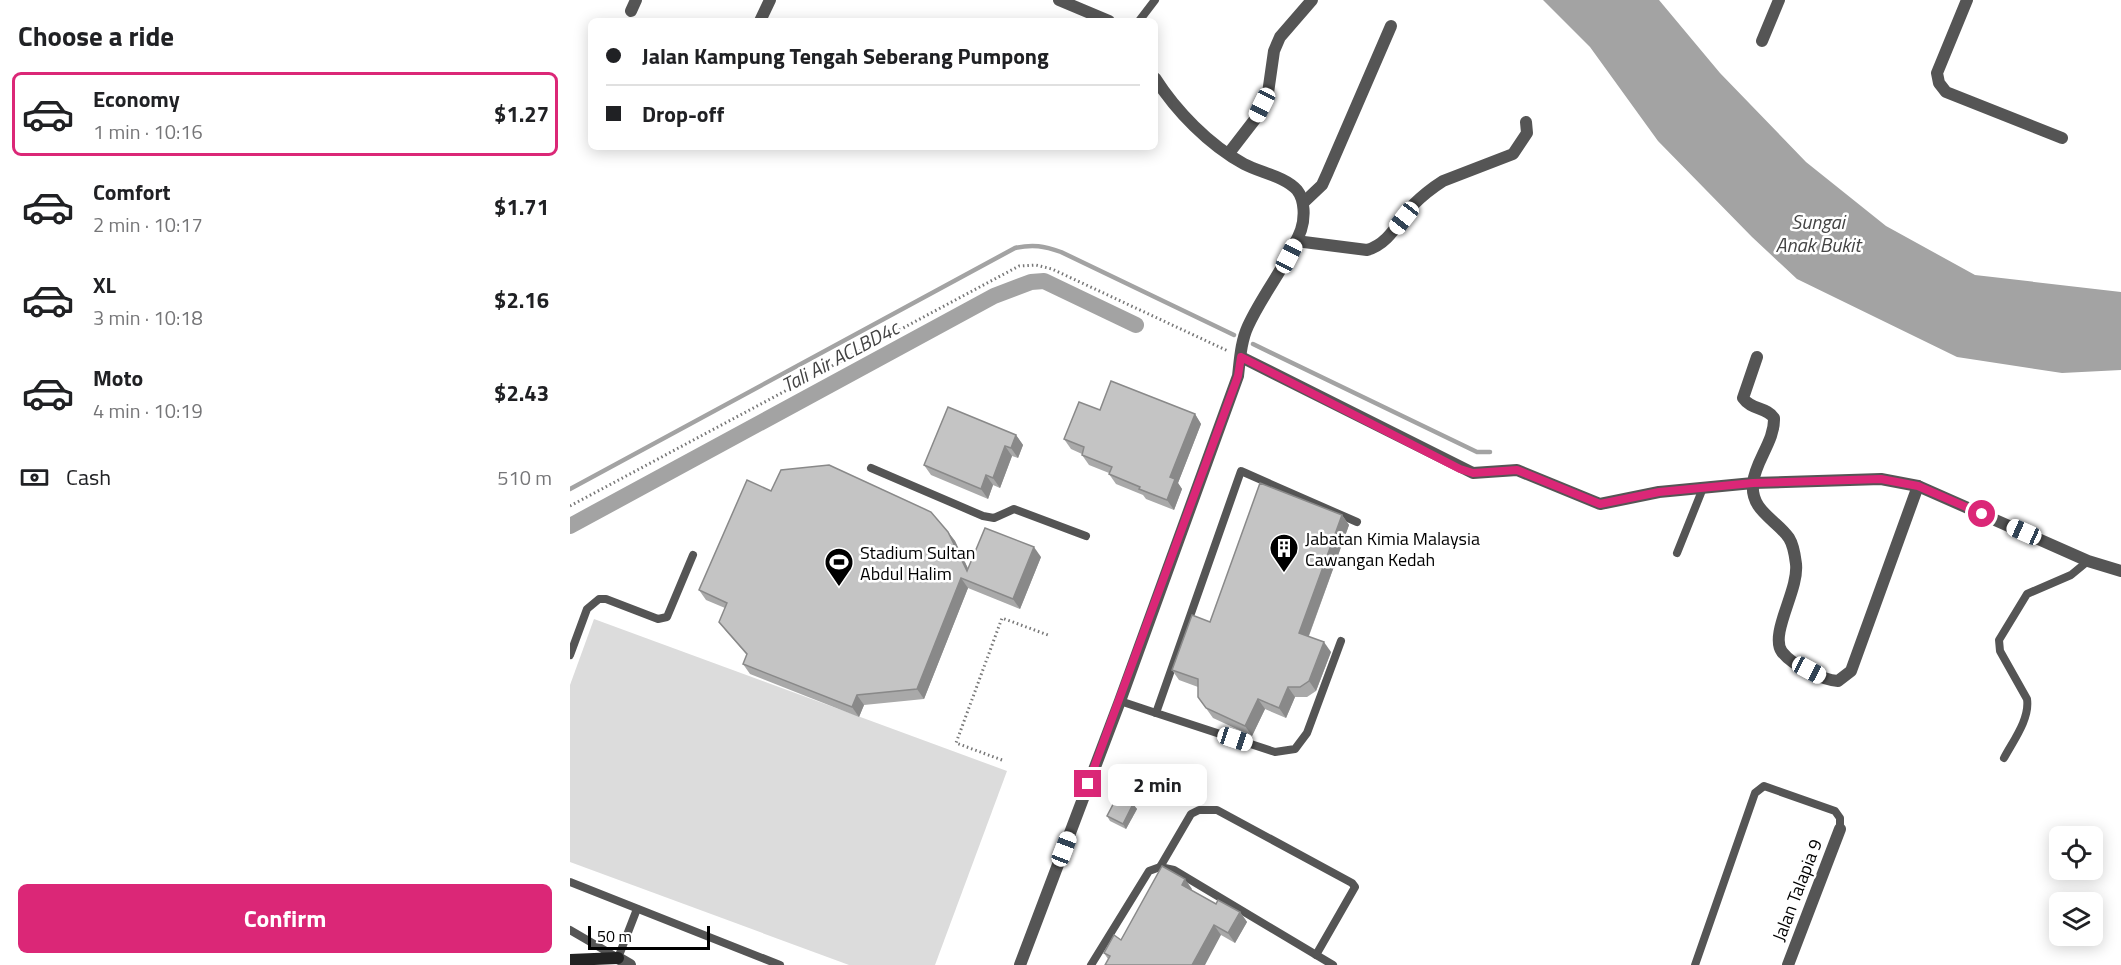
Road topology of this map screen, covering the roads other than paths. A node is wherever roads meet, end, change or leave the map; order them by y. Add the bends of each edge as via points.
1 (770, 0) edge
2 (1059, 0) edge
3 (1155, 0) edge
4 (1312, 0) edge
5 (1779, 0) edge
6 (1967, 0) edge
7 (761, 18) edge
8 (1102, 18) edge
9 (1141, 18) edge
10 (1391, 26) dead end
11 (1762, 41) dead end
12 (1158, 82) edge
13 (1526, 122) dead end
14 (2062, 138) dead end
15 (1229, 153) junction
16 (1303, 203) junction
17 (1296, 241) junction
18 (1241, 357) junction
19 (1756, 357) dead end
20 (871, 468) dead end
21 (1753, 483) junction
22 (1918, 486) junction
23 (1703, 488) junction
24 (1357, 522) dead end
25 (1086, 536) dead end
26 (1677, 553) dead end
27 (693, 555) dead end
28 (2088, 561) junction
29 (2121, 571) edge
30 (1341, 642) dead end
31 (570, 655) edge
32 (1120, 701) junction
33 (1156, 713) junction
34 (2004, 758) dead end
35 (1840, 829) joint
36 (1160, 867) junction
37 (570, 882) edge
38 (637, 909) junction
39 (570, 930) edge
40 (1316, 955) junction
41 (618, 958) junction
42 (570, 960) edge
43 (630, 965) edge
44 (780, 965) edge
45 (1020, 965) edge
46 (1091, 965) edge
47 (1333, 965) edge
48 (1695, 965) edge
49 (1788, 965) edge

1 - 7 street
2 - 8 street
3 - 9 lane
4 - 15 street via 1280,37 1268,93 1256,118
5 - 11 street
6 - 14 street via 1937,73 1939,83 1946,92
10 - 16 street via 1322,185
12 - 15 street via 1187,119
13 - 17 street via 1527,132 1513,154 1443,181 1413,206 1377,248
15 - 16 street via 1291,185
16 - 17 street via 1304,220
17 - 18 street via 1248,327
18 - 23 street via 1473,473 1517,470 1600,504
18 - 32 street via 1234,386
19 - 21 street via 1743,398 1749,405 1772,414 1775,424
20 - 25 lane via 984,516 994,518 1014,509
21 - 22 street via 1881,479
21 - 22 street via 1755,503 1791,541 1797,568 1796,586 1778,645 1790,660 1828,680 1838,681 1857,662
21 - 23 street
22 - 28 street
23 - 26 lane
24 - 33 lane via 1241,471
27 - 31 lane via 667,617 658,619 599,599 587,609
28 - 29 street
28 - 34 lane via 2072,575 2027,594 2000,640 2000,651 2028,706
30 - 33 lane via 1307,733 1295,749 1275,752
32 - 33 lane
32 - 45 street
35 - 48 lane via 1835,811 1764,786 1755,793
35 - 49 street, Jalan Talapia 9
36 - 40 lane via 1174,870
36 - 40 lane via 1191,814 1216,810 1352,883 1355,887
36 - 46 lane via 1149,871
37 - 38 lane
38 - 41 lane
38 - 44 lane
39 - 41 lane
40 - 47 lane
41 - 42 main road
41 - 43 street

